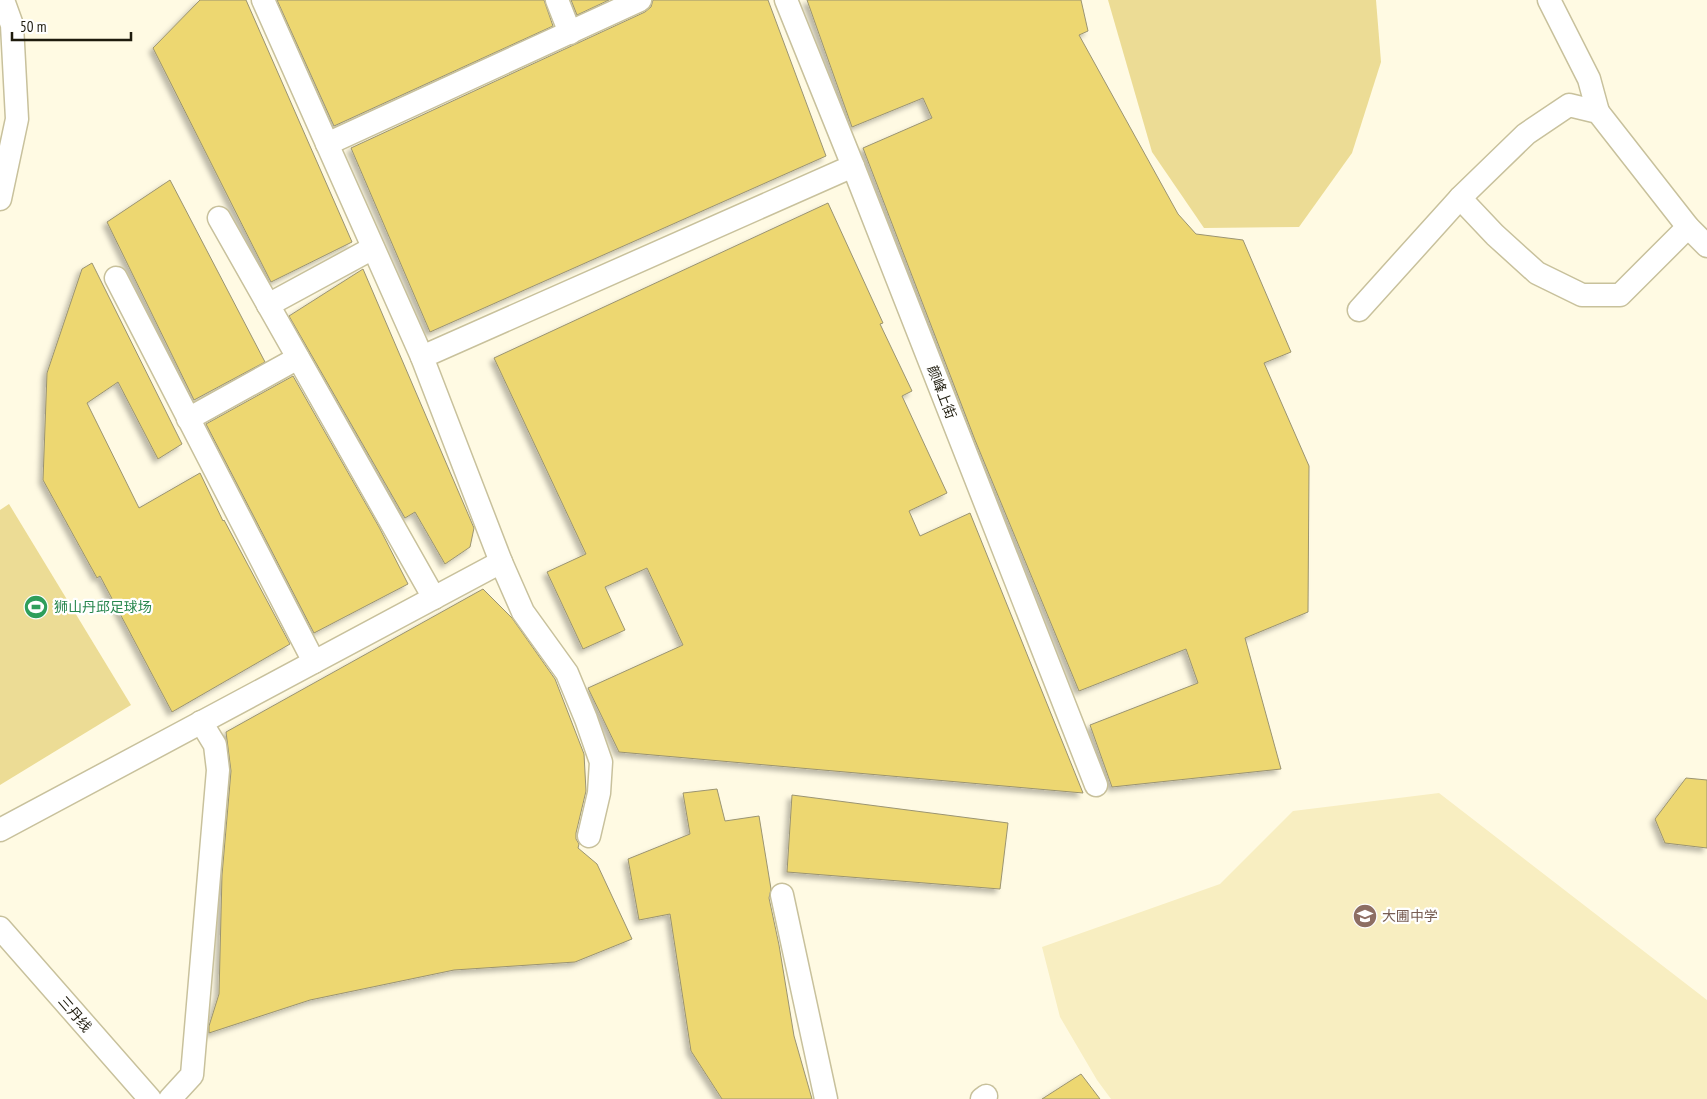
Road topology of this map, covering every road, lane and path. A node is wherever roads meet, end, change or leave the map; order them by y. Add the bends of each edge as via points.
1 (4, 0) edge
2 (263, 0) edge
3 (557, 0) edge
4 (640, 0) edge
5 (786, 0) edge
6 (1549, 0) edge
7 (570, 33) junction
8 (1598, 112) junction
9 (327, 144) junction
10 (853, 166) junction
11 (1460, 198) junction
12 (0, 199) edge
13 (219, 218) dead end
14 (1688, 227) junction
15 (1707, 246) edge
16 (373, 248) junction
17 (116, 278) dead end
18 (268, 304) junction
19 (1359, 310) dead end
20 (422, 357) junction
21 (298, 358) junction
22 (188, 419) junction
23 (501, 562) junction
24 (434, 598) junction
25 (314, 662) junction
26 (201, 722) junction
27 (1096, 784) dead end
28 (0, 830) edge
29 (589, 836) dead end
30 (782, 895) dead end
31 (0, 928) edge
32 (150, 1099) edge
33 (170, 1099) edge
34 (826, 1099) edge

1 - 12 street via 12,25 17,118
2 - 9 street
3 - 7 street
4 - 7 street
5 - 10 street, 颜峰上街
6 - 8 street via 1590,79
7 - 9 street
8 - 11 street via 1569,105 1526,134
8 - 14 street
9 - 16 street
10 - 20 street
10 - 27 street, 颜峰上街
11 - 14 street via 1537,274 1582,295 1620,295
11 - 19 street
13 - 18 street
14 - 15 street
16 - 18 street
16 - 20 street
17 - 22 street
18 - 21 street
20 - 23 street
21 - 22 street
21 - 24 street
22 - 25 street
23 - 24 street
23 - 29 street via 523,612 567,673 601,762 600,793
24 - 25 street
25 - 26 street
26 - 28 street
26 - 33 street via 215,745 218,770 199,1004 192,1075
30 - 34 street
31 - 32 street, 三丹线

